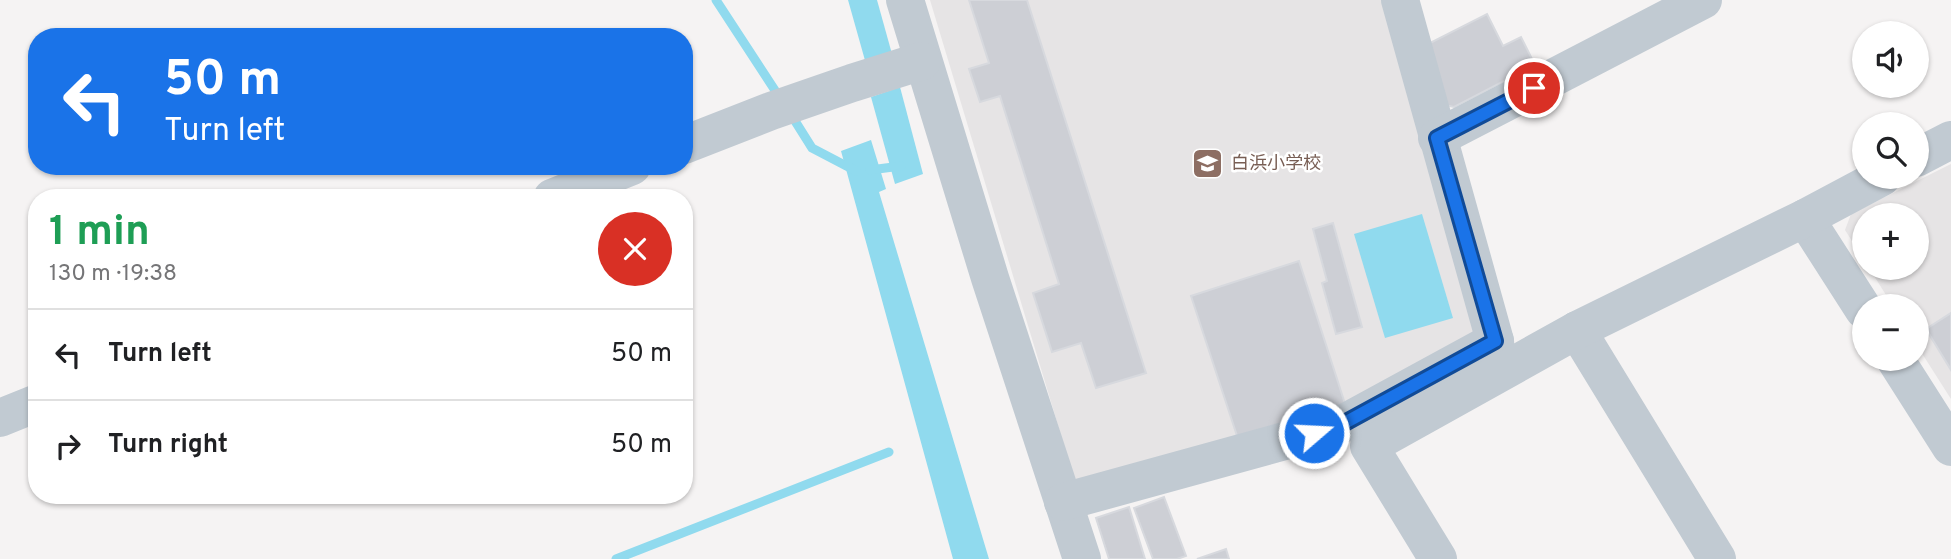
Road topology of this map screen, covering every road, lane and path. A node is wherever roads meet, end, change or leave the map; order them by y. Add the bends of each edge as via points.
1 (905, 0) edge
2 (1400, 0) edge
3 (1703, 0) edge
4 (910, 66) junction
5 (1437, 138) junction
6 (1951, 140) edge
7 (693, 142) edge
8 (1929, 151) edge
9 (610, 175) edge
10 (574, 189) edge
11 (1859, 189) edge
12 (1805, 218) junction
13 (1854, 294) edge
14 (1577, 330) junction
15 (1496, 358) junction
16 (1903, 371) edge
17 (28, 407) edge
18 (0, 418) edge
19 (1951, 447) edge
20 (1063, 502) junction
21 (1082, 559) edge
22 (1438, 559) edge
23 (1717, 559) edge

1 - 4 street
2 - 5 street
3 - 5 street
4 - 7 street
4 - 20 street via 990,278
5 - 15 street
6 - 8 street
9 - 10 street
11 - 12 street
12 - 13 street
12 - 14 street
14 - 15 street
14 - 23 street
15 - 20 street via 1339,426
15 - 22 street via 1368,446
16 - 19 street
17 - 18 street
20 - 21 street

